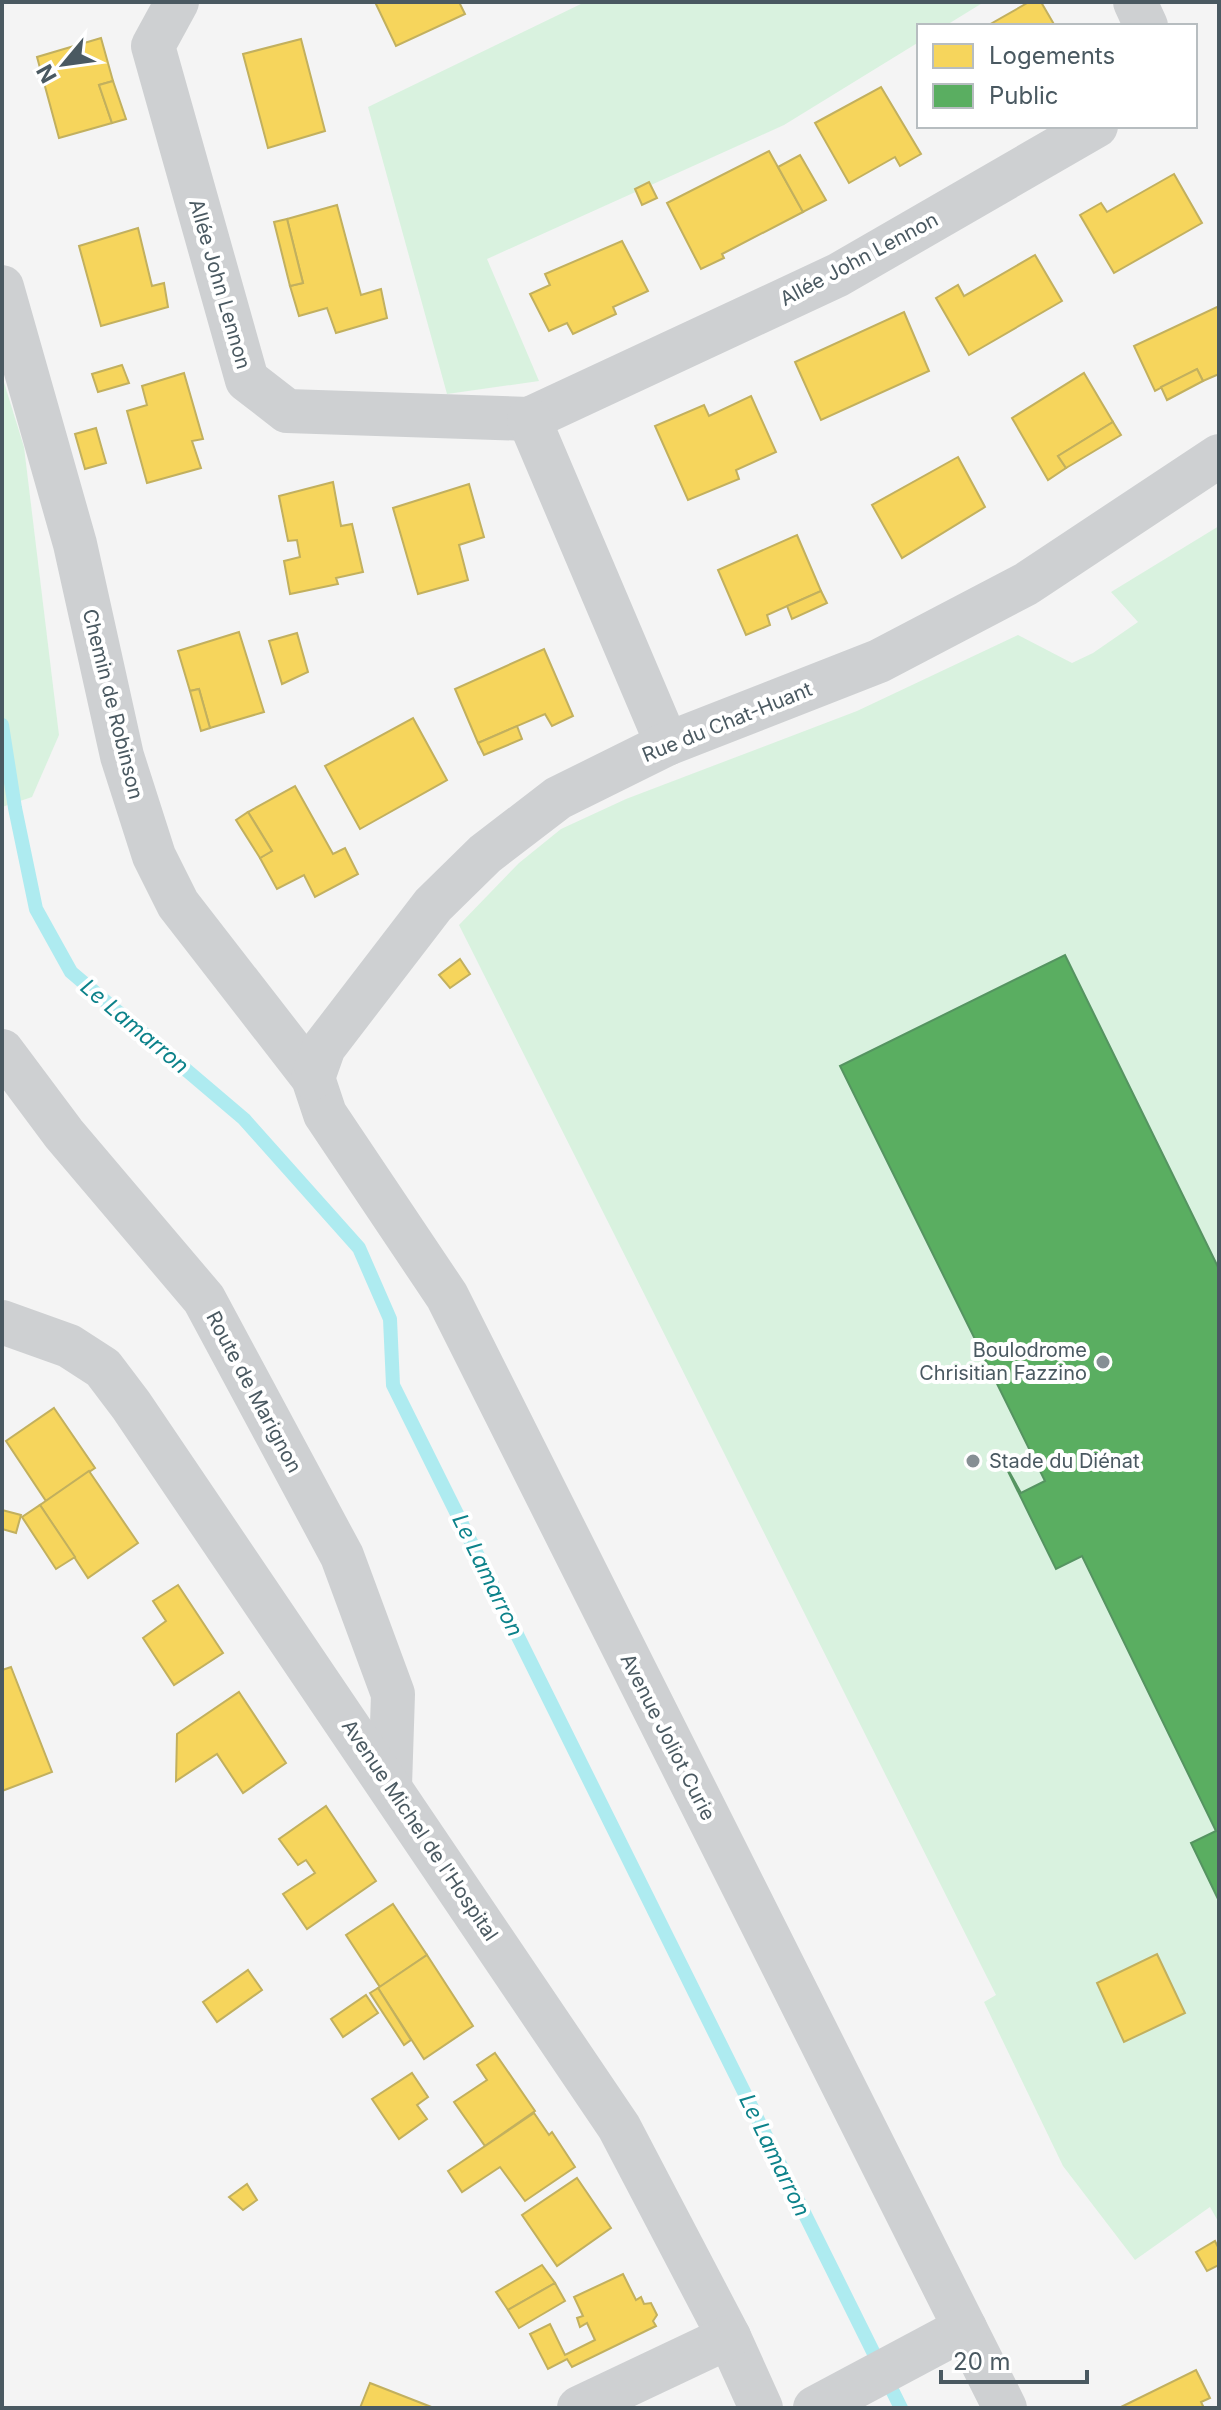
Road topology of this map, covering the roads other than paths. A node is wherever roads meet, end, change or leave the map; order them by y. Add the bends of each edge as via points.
1 (177, 2) edge
2 (1135, 2) edge
3 (1145, 24) edge
4 (1093, 128) edge
5 (2, 287) edge
6 (529, 419) junction
7 (1219, 456) edge
8 (667, 744) junction
9 (2, 1051) edge
10 (313, 1078) junction
11 (2, 1322) edge
12 (390, 1786) junction
13 (965, 2328) junction
14 (729, 2337) junction
15 (832, 2399) edge
16 (579, 2408) edge
17 (761, 2408) edge
18 (1005, 2408) edge

1 - 6 street, Allée John Lennon via 153,46 247,380 287,411
2 - 3 street
4 - 6 street, Allée John Lennon via 838,275
5 - 10 street, Chemin de Robinson via 75,544 122,756 154,856 178,904
6 - 8 street
7 - 8 street, Rue du Chat-Huant via 1026,584 879,661
8 - 10 street, Rue du Chat-Huant via 558,798 485,854 433,905 324,1047
9 - 12 street, Route de Marignon via 64,1134 204,1299 342,1556 393,1694
10 - 13 street, Avenue Joliot Curie via 325,1114 447,1296
11 - 12 street, Avenue Michel de l'Hospital via 69,1346 103,1368
12 - 14 street, Avenue Michel de l'Hospital via 619,2127
13 - 15 street
13 - 18 street, Avenue Joliot Curie
14 - 16 street
14 - 17 street, Avenue Michel de l'Hospital

